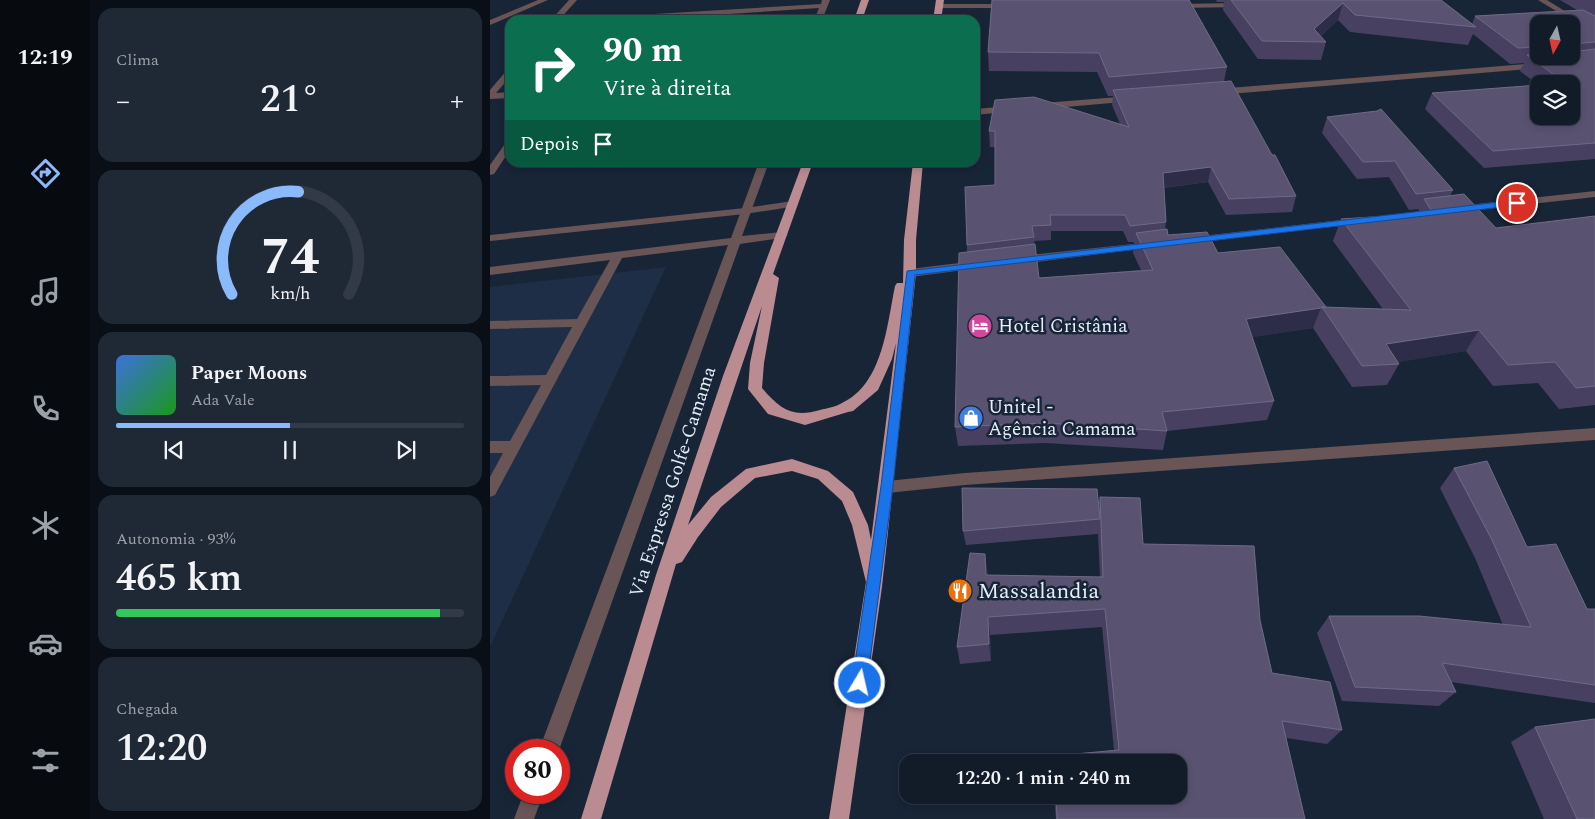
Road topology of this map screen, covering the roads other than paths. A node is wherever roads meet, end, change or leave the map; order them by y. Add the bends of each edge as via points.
1 (544, 0) edge
2 (573, 0) edge
3 (865, 0) edge
4 (1542, 0) edge
5 (825, 3) edge
6 (940, 3) edge
7 (1249, 5) edge
8 (1018, 6) edge
9 (1166, 6) edge
10 (509, 15) edge
11 (560, 15) edge
12 (712, 15) edge
13 (820, 15) edge
14 (860, 15) edge
15 (505, 17) edge
16 (490, 23) edge
17 (1595, 33) edge
18 (1546, 66) edge
19 (505, 78) edge
20 (1211, 93) edge
21 (490, 95) edge
22 (505, 95) edge
23 (1142, 98) edge
24 (1034, 107) edge
25 (1024, 108) edge
26 (980, 112) edge
27 (505, 150) edge
28 (762, 167) edge
29 (806, 167) edge
30 (917, 167) edge
31 (490, 172) edge
32 (1595, 194) edge
33 (793, 204) junction
34 (746, 211) junction
35 (1446, 211) edge
36 (1367, 220) edge
37 (781, 236) junction
38 (490, 238) edge
39 (736, 240) junction
40 (910, 240) junction
41 (618, 255) junction
42 (1010, 261) edge
43 (990, 264) edge
44 (490, 271) edge
45 (910, 273) junction
46 (581, 323) junction
47 (490, 326) edge
48 (550, 380) junction
49 (490, 381) edge
50 (1595, 434) edge
51 (490, 447) edge
52 (514, 447) junction
53 (887, 486) junction
54 (490, 491) edge
55 (664, 575) junction
56 (874, 587) junction
57 (553, 739) edge
58 (530, 804) edge
59 (524, 819) edge
60 (591, 819) edge
61 (839, 819) edge

1 - 10 street
2 - 11 street
3 - 14 highway
4 - 17 street
5 - 12 street
5 - 13 street
6 - 8 street
7 - 9 street
15 - 16 street
18 - 20 street
19 - 21 street
21 - 22 street
23 - 24 street
25 - 26 street
27 - 31 street
28 - 34 street
29 - 33 highway, Via Expressa Golfe-Camama
30 - 40 highway
32 - 35 street
33 - 34 street
33 - 37 highway, Via Expressa Golfe-Camama
34 - 38 street
34 - 39 street
36 - 42 street
37 - 39 street
37 - 40 highway via 755,389 773,410 805,420 848,407 872,386 886,360
37 - 55 highway, Via Expressa Golfe-Camama via 730,376
39 - 41 street
39 - 57 street
40 - 45 highway
41 - 44 street
41 - 46 street
43 - 45 street
45 - 53 highway
46 - 47 street
46 - 48 street
48 - 49 street
48 - 52 street
50 - 53 street
51 - 52 street
52 - 54 street
53 - 56 highway
55 - 56 highway via 716,502 751,473 792,464 823,475 848,497 860,525
55 - 60 highway, Via Expressa Golfe-Camama
56 - 61 highway
58 - 59 street

